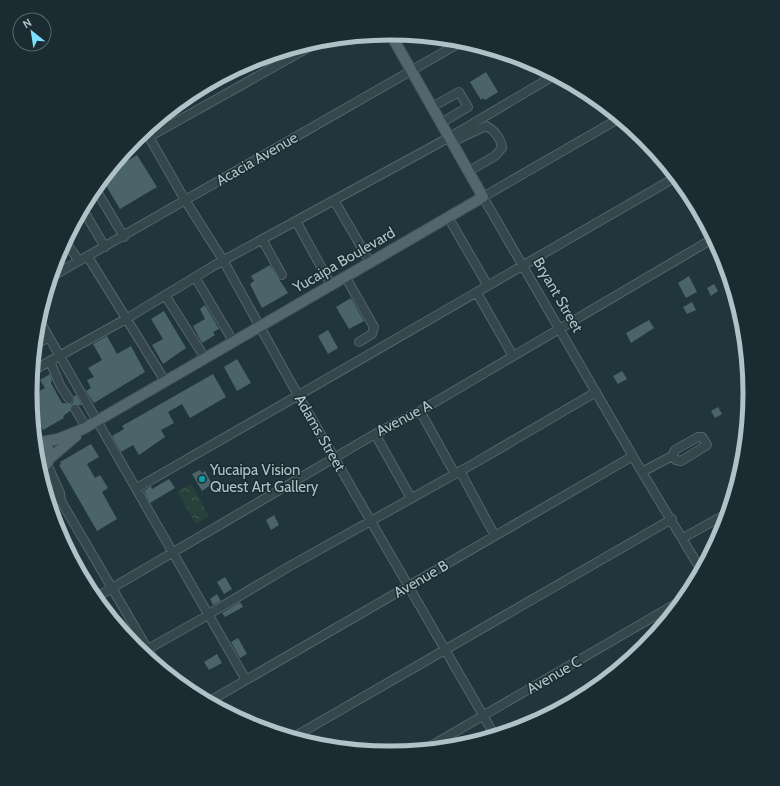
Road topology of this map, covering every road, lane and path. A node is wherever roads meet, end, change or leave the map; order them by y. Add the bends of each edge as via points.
1 (394, 40) edge
2 (454, 46) edge
3 (300, 52) edge
4 (412, 71) junction
5 (550, 78) edge
6 (432, 107) junction
7 (615, 121) edge
8 (441, 123) junction
9 (158, 127) edge
10 (148, 136) edge
11 (451, 140) junction
12 (469, 171) junction
13 (671, 180) edge
14 (98, 194) edge
15 (483, 197) junction
16 (185, 200) junction
17 (334, 200) junction
18 (85, 214) edge
19 (448, 217) junction
20 (296, 221) junction
21 (124, 237) junction
22 (262, 239) junction
23 (709, 241) edge
24 (69, 247) edge
25 (105, 247) junction
26 (88, 257) junction
27 (223, 260) junction
28 (79, 261) junction
29 (370, 262) junction
30 (524, 265) junction
31 (61, 267) edge
32 (63, 270) junction
33 (59, 273) edge
34 (282, 275) dead end
35 (195, 276) junction
36 (345, 276) junction
37 (331, 285) junction
38 (488, 286) junction
39 (477, 293) junction
40 (165, 295) junction
41 (126, 319) junction
42 (260, 325) junction
43 (44, 327) edge
44 (560, 329) junction
45 (50, 337) junction
46 (41, 342) edge
47 (233, 342) junction
48 (359, 342) dead end
49 (60, 355) junction
50 (514, 356) junction
51 (205, 358) junction
52 (50, 361) junction
53 (38, 368) edge
54 (165, 381) junction
55 (596, 392) junction
56 (298, 396) junction
57 (69, 399) dead end
58 (75, 409) dead end
59 (420, 411) junction
60 (98, 419) junction
61 (84, 428) junction
62 (375, 434) junction
63 (40, 440) edge
64 (41, 443) edge
65 (633, 456) junction
66 (672, 456) dead end
67 (335, 458) junction
68 (45, 464) edge
69 (458, 472) junction
70 (642, 472) junction
71 (137, 488) junction
72 (52, 493) edge
73 (411, 498) junction
74 (60, 501) junction
75 (720, 518) edge
76 (672, 519) junction
77 (371, 520) junction
78 (495, 536) junction
79 (683, 538) junction
80 (174, 553) junction
81 (698, 565) edge
82 (408, 586) junction
83 (112, 588) junction
84 (100, 595) edge
85 (671, 606) edge
86 (206, 616) junction
87 (148, 649) joint
88 (445, 649) junction
89 (246, 680) junction
90 (213, 699) edge
91 (483, 715) junction
92 (492, 731) edge
93 (299, 734) edge
94 (436, 743) edge

1 - 4 main road, Bryant Street
2 - 4 street, Acacia Avenue
3 - 9 street
4 - 6 main road, Bryant Street
4 - 16 street, Acacia Avenue
5 - 11 street
6 - 8 main road, Bryant Street
6 - 8 street via 459,92 468,107
7 - 15 street, Yucaipa Boulevard
8 - 11 main road, Bryant Street
10 - 16 street, Adams Street
11 - 12 main road, Bryant Street
11 - 12 street via 486,126 500,140 502,148 499,153
11 - 17 street
12 - 15 main road, Bryant Street
13 - 30 street
14 - 21 street
15 - 19 main road, Yucaipa Boulevard
15 - 30 street, Bryant Street
16 - 21 street, Acacia Avenue
16 - 27 street, Adams Street
17 - 20 street
17 - 29 street
18 - 25 street
19 - 29 main road, Yucaipa Boulevard
19 - 38 street
20 - 22 street
20 - 37 street
21 - 25 street, Acacia Avenue
22 - 27 street
22 - 34 street
23 - 44 street, Avenue A
24 - 28 street
25 - 26 street, Acacia Avenue
26 - 28 street, Acacia Avenue
26 - 41 street
27 - 35 street
27 - 42 street, Adams Street
28 - 32 street, Acacia Avenue
29 - 36 main road, Yucaipa Boulevard
30 - 38 street
30 - 44 street, Bryant Street
31 - 32 street
32 - 33 street, Acacia Avenue
35 - 40 street
35 - 47 street
36 - 37 main road, Yucaipa Boulevard
36 - 48 street via 374,327 372,334
37 - 42 main road, Yucaipa Boulevard
38 - 39 street
39 - 50 street
39 - 56 street
40 - 41 street
40 - 51 street
41 - 49 street
41 - 54 street
42 - 47 main road, Yucaipa Boulevard
42 - 56 street, Adams Street
43 - 45 street
44 - 50 street, Avenue A
44 - 55 street, Bryant Street
45 - 46 street
45 - 49 street
47 - 51 main road, Yucaipa Boulevard
49 - 52 street
49 - 60 street
50 - 59 street, Avenue A
51 - 54 main road, Yucaipa Boulevard
52 - 53 street
52 - 57 street
54 - 60 main road, Yucaipa Boulevard
55 - 65 street, Bryant Street
55 - 69 street
56 - 67 street, Adams Street
56 - 71 street
58 - 61 street
59 - 62 street, Avenue A
59 - 69 street
60 - 61 main road, Yucaipa Boulevard
60 - 71 street
61 - 63 main road, Yucaipa Boulevard via 58,439
61 - 68 main road, Yucaipa Boulevard
62 - 67 street, Avenue A
62 - 73 street
64 - 68 main road via 48,450
65 - 70 street, Bryant Street
65 - 78 street, Avenue B
66 - 70 street
67 - 77 street, Adams Street
67 - 80 street, Avenue A
68 - 74 street via 60,493
69 - 73 street
69 - 78 street
70 - 76 street, Bryant Street
71 - 80 street
72 - 74 street
73 - 77 street
74 - 83 street
75 - 79 street
76 - 79 street, Bryant Street
76 - 88 street
77 - 82 street, Adams Street
77 - 86 street
78 - 82 street, Avenue B
79 - 81 street, Bryant Street
80 - 83 street, Avenue A
80 - 86 street
82 - 88 street, Adams Street
82 - 89 street, Avenue B
83 - 84 street, Avenue A
83 - 87 street
85 - 91 street, Avenue C
86 - 87 street
86 - 89 street
88 - 91 street, Adams Street
88 - 93 street
89 - 90 street, Avenue B
91 - 92 street, Adams Street
91 - 94 street, Avenue C

